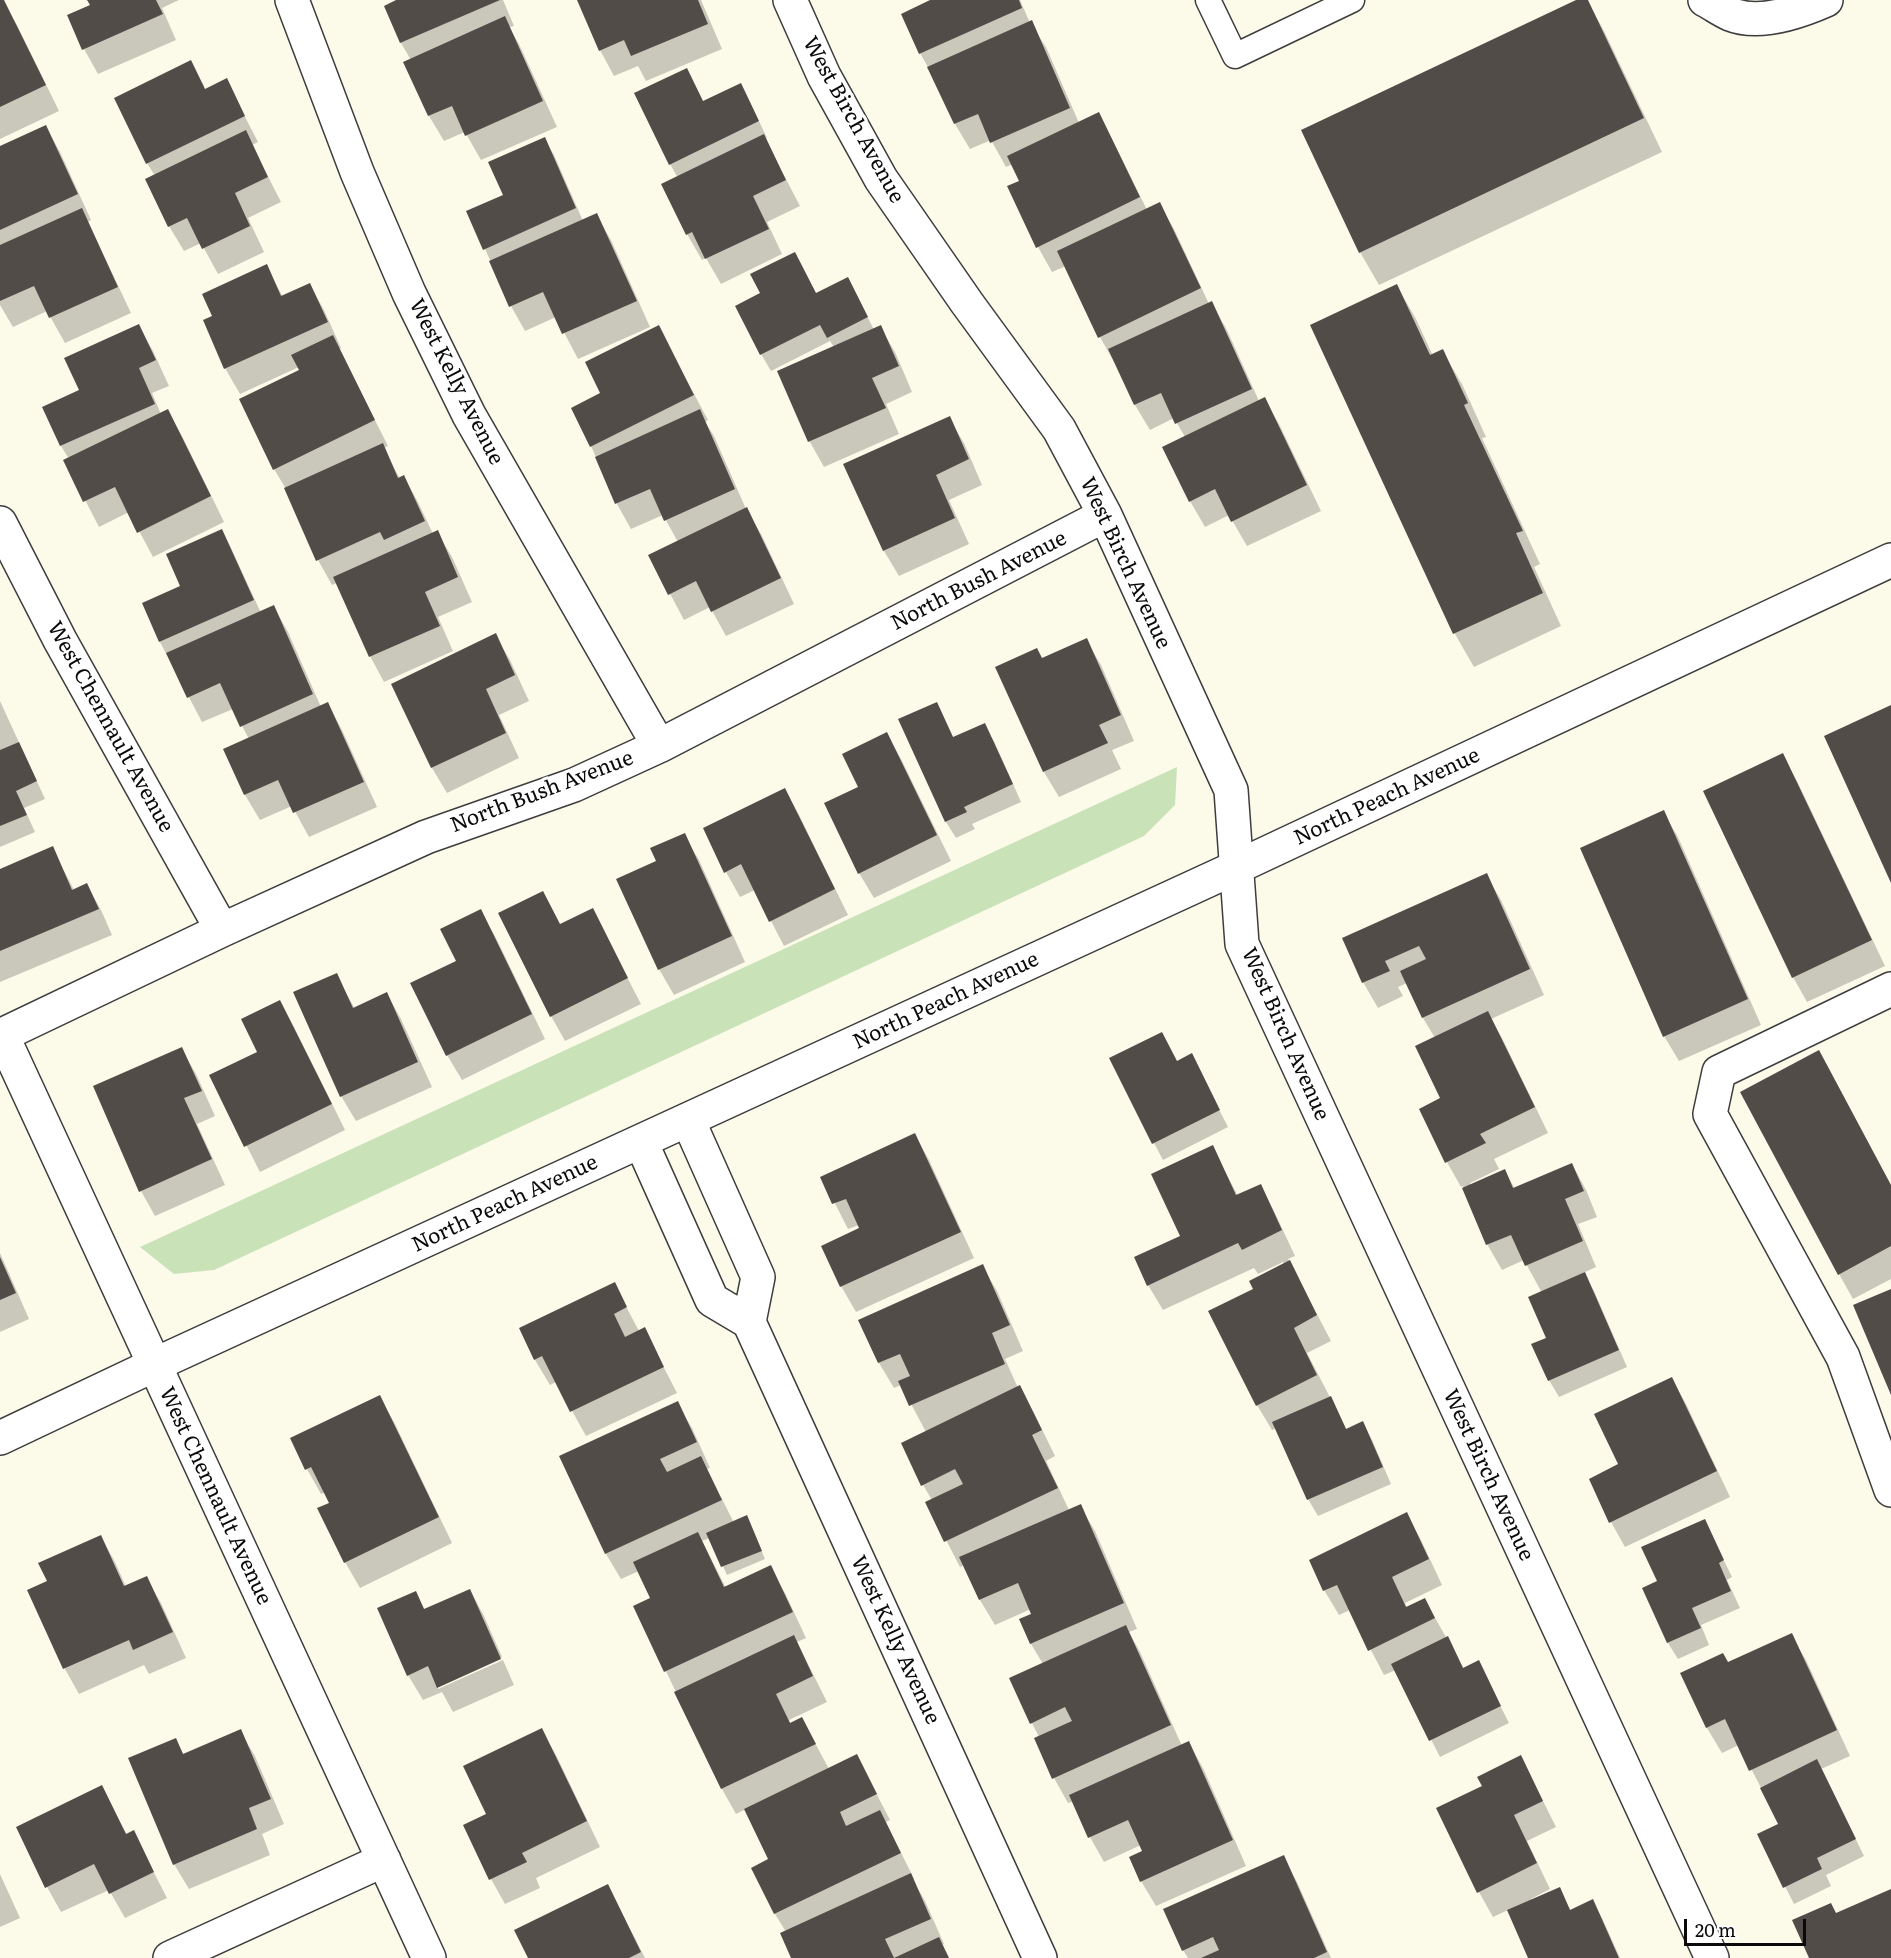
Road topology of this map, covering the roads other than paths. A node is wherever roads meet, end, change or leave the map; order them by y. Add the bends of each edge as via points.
1 (292, 0) edge
2 (790, 0) edge
3 (1208, 0) edge
4 (1352, 0) edge
5 (1826, 0) edge
6 (1718, 7) edge
7 (1105, 515) junction
8 (0, 523) edge
9 (1891, 560) edge
10 (659, 746) junction
11 (1236, 867) junction
12 (222, 930) junction
13 (1891, 989) edge
14 (2, 1035) joint
15 (688, 1120) junction
16 (641, 1142) junction
17 (750, 1322) junction
18 (154, 1365) junction
19 (0, 1438) edge
20 (1891, 1490) edge
21 (384, 1860) junction
22 (170, 1958) edge
23 (429, 1958) edge
24 (1040, 1958) edge
25 (1712, 1958) edge

1 - 10 street, West Kelly Avenue via 357,172 409,293 464,405
2 - 7 street, West Birch Avenue via 824,76 881,179 1059,429
3 - 4 lane via 1235,56
5 - 6 street via 1781,16 1752,18
7 - 10 street, North Bush Avenue
7 - 11 street, West Birch Avenue via 1231,790
8 - 12 street, West Chennault Avenue via 60,640
9 - 11 street, North Peach Avenue
10 - 12 street, North Bush Avenue via 574,785 426,837
11 - 15 street, North Peach Avenue
11 - 25 street, West Birch Avenue via 1242,944
12 - 14 street, North Bush Avenue
13 - 20 street via 1719,1072 1710,1114 1843,1357
14 - 18 street, West Chennault Avenue
15 - 16 street, North Peach Avenue
15 - 17 street via 758,1277
16 - 17 street via 712,1300
16 - 18 street, North Peach Avenue
17 - 24 street, West Kelly Avenue
18 - 19 street, North Peach Avenue
18 - 21 street, West Chennault Avenue
21 - 22 street
21 - 23 street, West Chennault Avenue

